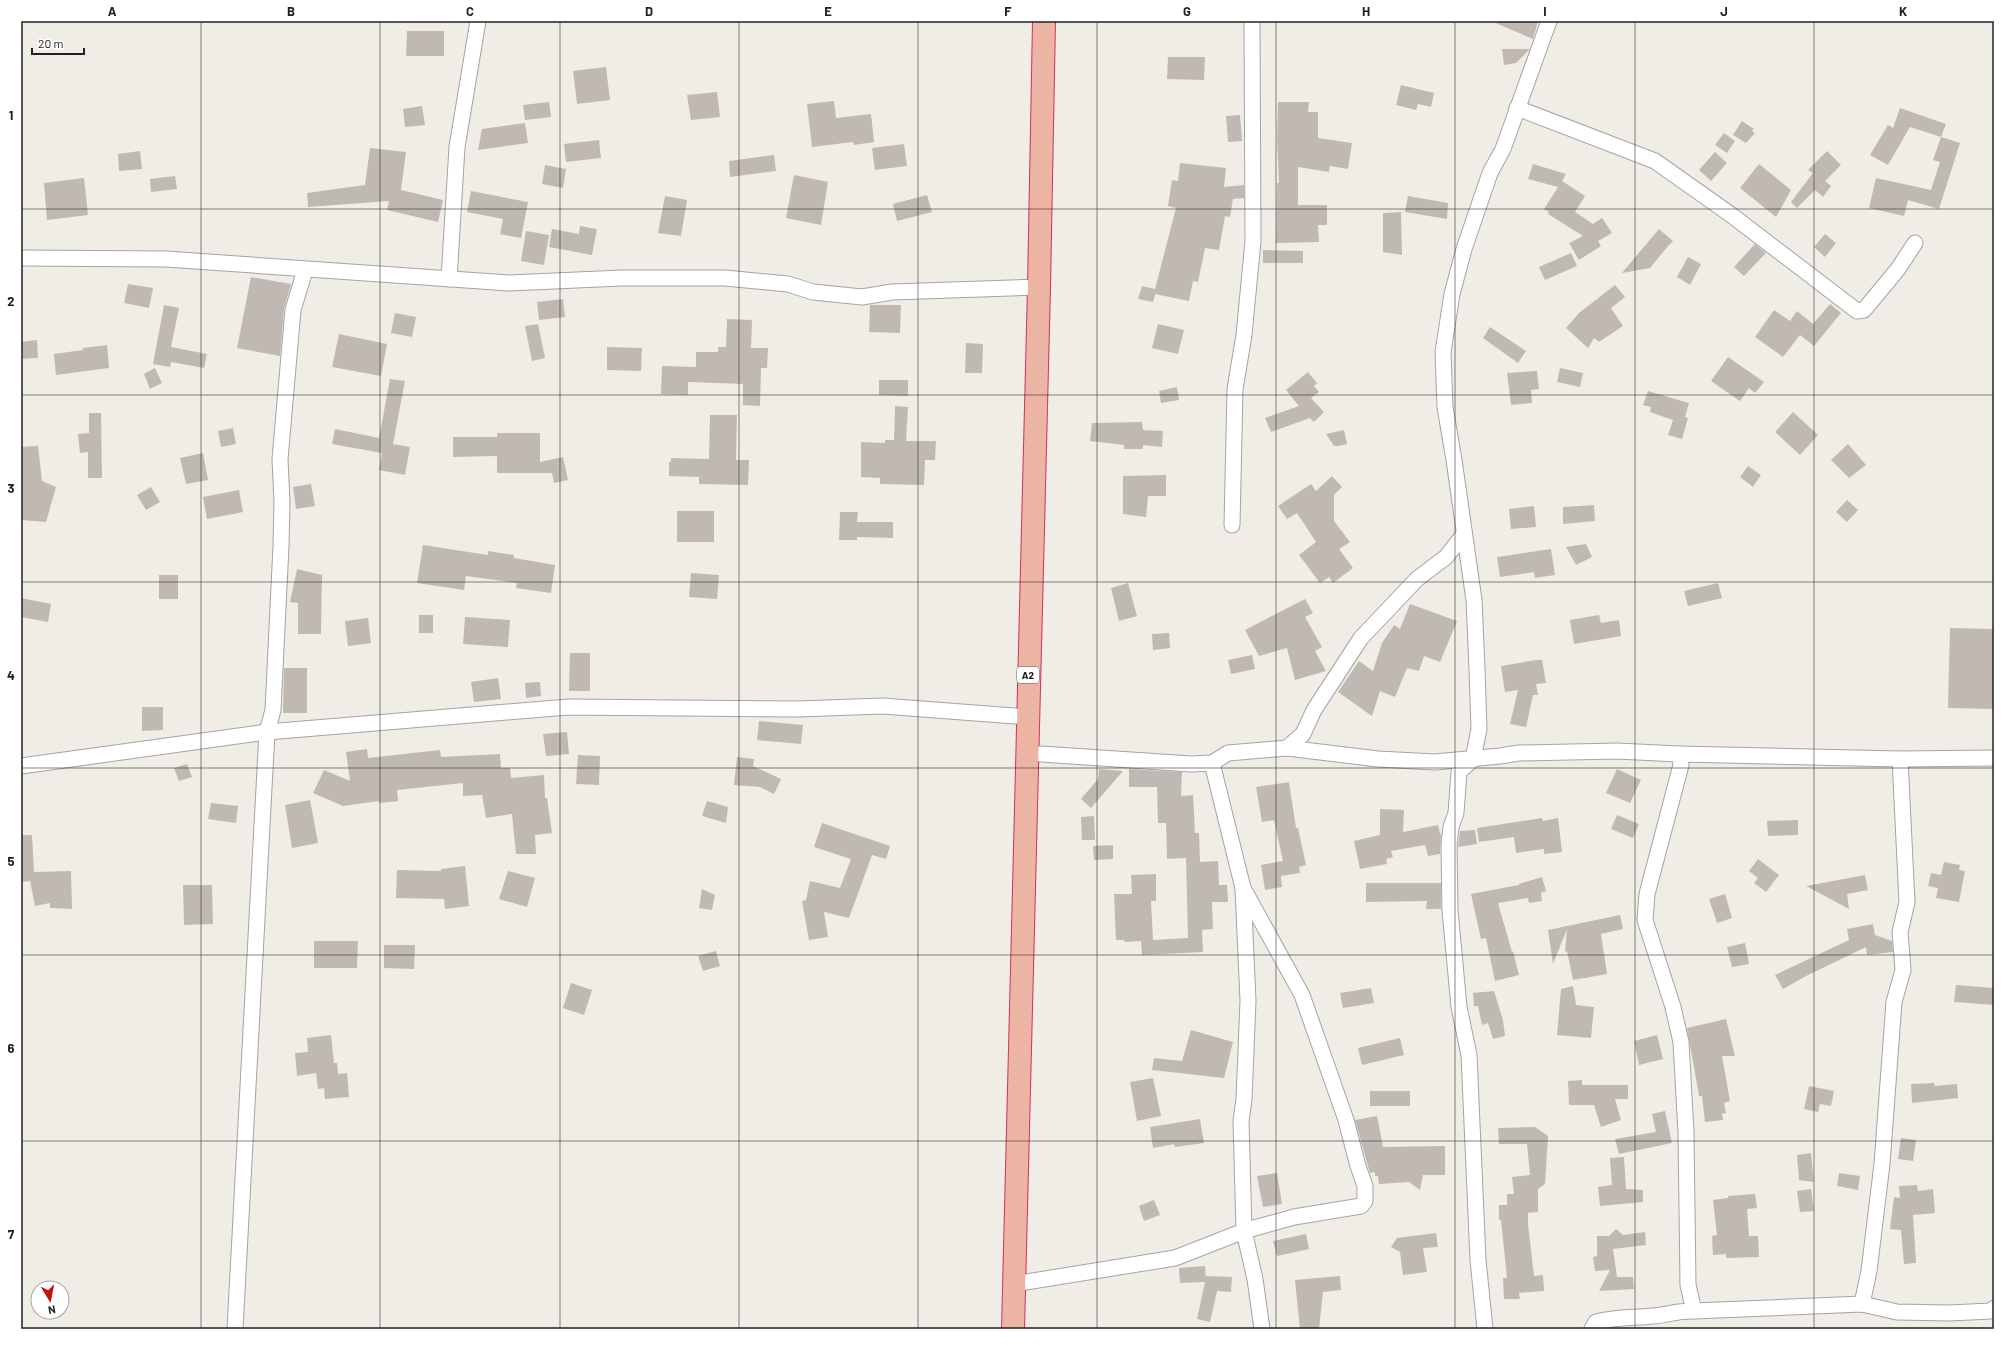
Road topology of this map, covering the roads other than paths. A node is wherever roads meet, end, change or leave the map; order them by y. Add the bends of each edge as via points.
1 (478, 21) edge
2 (1044, 21) edge
3 (1252, 21) edge
4 (1548, 21) edge
5 (1517, 108) junction
6 (1915, 243) dead end
7 (21, 258) edge
8 (305, 270) junction
9 (449, 279) junction
10 (1039, 286) junction
11 (1232, 525) dead end
12 (1464, 534) junction
13 (1027, 717) junction
14 (267, 732) junction
15 (1287, 748) junction
16 (1026, 753) junction
17 (1678, 754) junction
18 (1473, 758) junction
19 (1994, 758) edge
20 (1900, 759) junction
21 (1212, 763) junction
22 (21, 766) edge
23 (1243, 888) junction
24 (1244, 1231) junction
25 (1014, 1284) junction
26 (1862, 1304) junction
27 (1994, 1308) edge
28 (1694, 1311) junction
29 (235, 1329) edge
30 (1013, 1329) edge
31 (1262, 1329) edge
32 (1485, 1329) edge
33 (1592, 1329) edge

1 - 9 street via 457,147
2 - 10 highway, A2
3 - 11 street via 1253,241 1244,336 1235,389
4 - 5 street
5 - 6 street via 1655,161 1858,311 1864,310 1898,269
5 - 12 street via 1503,149 1490,174 1464,249 1452,294 1443,352 1445,407
7 - 8 street via 166,259
8 - 9 street
8 - 14 street via 293,310 280,459 281,546 273,710
9 - 10 street via 510,283 622,278 725,278 788,284 813,292 862,297 892,292
10 - 13 highway, A2
12 - 15 street via 1446,557 1417,579 1361,638 1314,710 1302,734
12 - 18 street via 1474,600 1477,669 1479,729
13 - 14 street via 883,706 810,710 568,707
13 - 16 highway, A2
14 - 22 street
14 - 29 street
15 - 18 street via 1378,759 1435,762
15 - 21 street via 1228,753
16 - 21 street via 1156,763
16 - 25 highway, A2
17 - 18 street via 1617,751 1519,752
17 - 20 street
17 - 28 street via 1681,765 1659,840 1647,894 1645,920 1673,1007 1681,1042 1686,1133 1688,1286
18 - 32 street via 1459,772 1456,813 1451,827 1449,851 1450,910 1459,1007 1469,1055 1478,1260
19 - 20 street
20 - 26 street via 1907,902 1900,932 1903,970 1894,1002 1882,1164 1869,1270
21 - 23 street
23 - 24 street via 1248,1001 1241,1121
23 - 24 street via 1302,995 1346,1120 1365,1186 1365,1201 1360,1206 1294,1217
24 - 25 street via 1175,1258
24 - 31 street via 1255,1279
25 - 30 highway, A2
26 - 27 street via 1897,1312 1949,1313
26 - 28 street
28 - 33 street via 1680,1310 1652,1316 1608,1319 1596,1322

